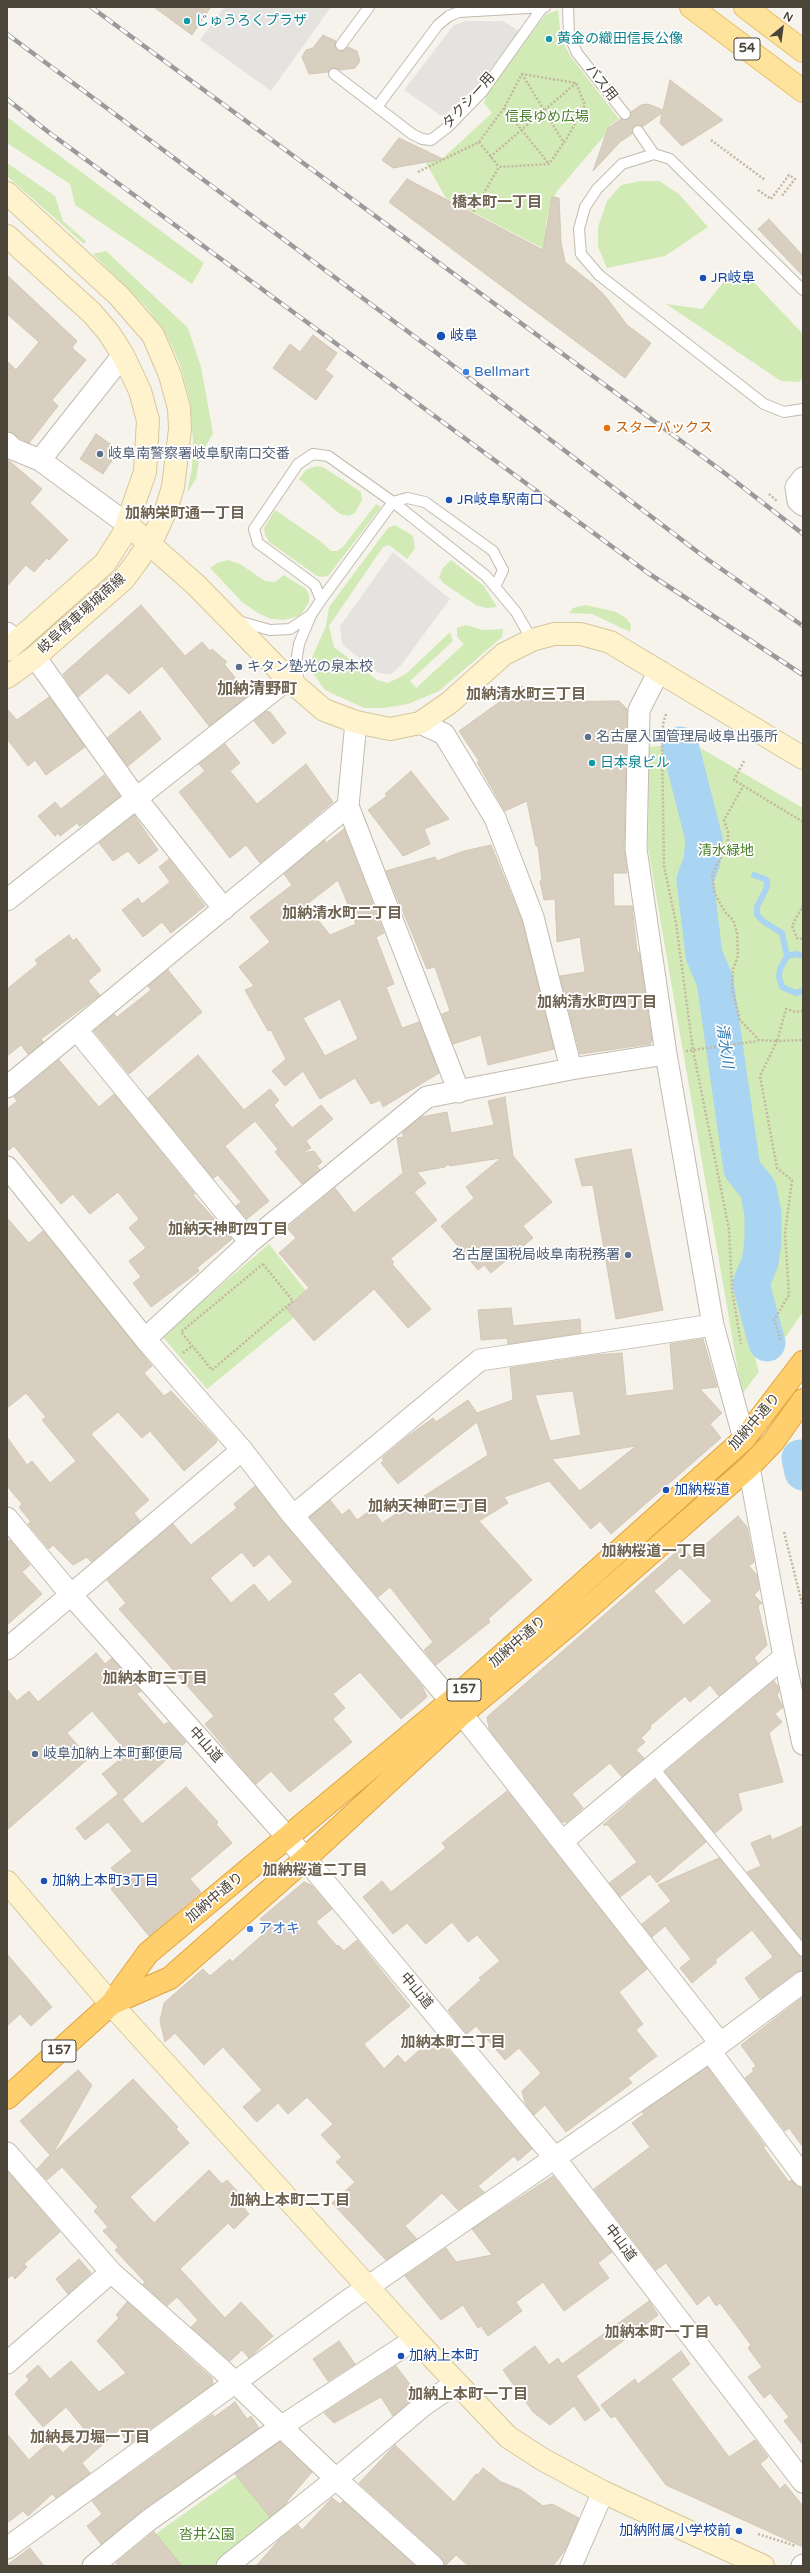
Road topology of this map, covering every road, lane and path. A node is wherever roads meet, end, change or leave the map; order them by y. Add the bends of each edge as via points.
1 (369, 7) edge
2 (568, 7) edge
3 (691, 7) edge
4 (745, 7) edge
5 (544, 8) edge
6 (341, 45) dead end
7 (803, 51) edge
8 (334, 74) dead end
9 (522, 74) junction
10 (576, 83) junction
11 (803, 91) edge
12 (378, 107) junction
13 (504, 108) junction
14 (544, 110) junction
15 (625, 114) dead end
16 (521, 130) junction
17 (638, 131) dead end
18 (711, 140) dead end
19 (478, 142) junction
20 (564, 143) junction
21 (654, 154) junction
22 (490, 157) junction
23 (549, 164) junction
24 (498, 167) junction
25 (418, 172) dead end
26 (766, 180) dead end
27 (758, 190) dead end
28 (7, 193) edge
29 (781, 197) dead end
30 (474, 212) dead end
31 (7, 236) edge
32 (802, 290) edge
33 (123, 355) junction
34 (803, 409) edge
35 (7, 443) edge
36 (40, 460) junction
37 (803, 478) edge
38 (393, 502) junction
39 (803, 505) edge
40 (127, 524) junction
41 (150, 543) junction
42 (496, 585) junction
43 (321, 600) junction
44 (311, 615) junction
45 (228, 617) junction
46 (532, 640) junction
47 (10, 641) edge
48 (34, 657) junction
49 (659, 671) junction
50 (7, 677) edge
51 (294, 684) junction
52 (666, 714) dead end
53 (356, 722) junction
54 (420, 722) junction
55 (803, 758) edge
56 (744, 761) dead end
57 (744, 785) junction
58 (136, 798) junction
59 (348, 806) junction
60 (803, 822) edge
61 (7, 900) edge
62 (803, 906) edge
63 (224, 909) junction
64 (803, 939) edge
65 (803, 1011) edge
66 (77, 1030) junction
67 (759, 1040) junction
68 (803, 1040) edge
69 (777, 1041) junction
70 (692, 1050) junction
71 (666, 1054) junction
72 (571, 1069) junction
73 (7, 1087) edge
74 (459, 1092) junction
75 (7, 1167) edge
76 (250, 1242) junction
77 (262, 1264) joint
78 (713, 1325) junction
79 (145, 1339) junction
80 (781, 1340) dead end
81 (742, 1345) dead end
82 (803, 1362) edge
83 (803, 1400) edge
84 (744, 1439) junction
85 (242, 1450) junction
86 (749, 1467) junction
87 (293, 1516) junction
88 (7, 1518) edge
89 (784, 1531) dead end
90 (72, 1596) junction
91 (803, 1607) edge
92 (7, 1649) edge
93 (784, 1657) junction
94 (457, 1708) junction
95 (803, 1744) edge
96 (653, 1767) junction
97 (288, 1838) junction
98 (563, 1841) junction
99 (305, 1859) junction
100 (7, 1882) edge
101 (803, 1951) edge
102 (803, 1982) edge
103 (112, 2004) junction
104 (715, 2047) junction
105 (7, 2098) edge
106 (7, 2153) edge
107 (554, 2157) junction
108 (803, 2176) edge
109 (111, 2272) junction
110 (369, 2288) junction
111 (415, 2339) junction
112 (7, 2363) edge
113 (235, 2382) junction
114 (456, 2382) junction
115 (282, 2426) junction
116 (336, 2479) junction
117 (802, 2479) edge
118 (603, 2492) junction
119 (758, 2534) dead end
120 (7, 2548) edge
121 (802, 2560) edge
122 (93, 2566) edge
123 (227, 2566) edge
124 (433, 2566) edge
125 (571, 2566) edge
126 (763, 2566) edge

1 - 6 lane
2 - 15 lane, バス用 via 569,35 577,53
3 - 11 main road, 54
4 - 7 main road, 54
5 - 12 lane via 459,12 448,16 438,25
5 - 12 lane, タクシー用 via 482,92 449,126 431,140 412,134
8 - 12 lane
9 - 10 path
9 - 13 path
9 - 14 path
10 - 14 path
10 - 20 path via 585,105
13 - 16 path
13 - 19 path
14 - 16 path
14 - 20 path
16 - 22 path
16 - 23 path
17 - 21 lane
18 - 26 path
19 - 22 path
19 - 25 path
20 - 23 path
21 - 32 lane via 670,159
21 - 34 lane via 622,164 597,189 585,207 579,229 582,254 599,275 623,296 764,404 784,412
22 - 24 path
23 - 24 path
24 - 30 path
27 - 29 path via 772,199 789,175 795,179
28 - 41 street, 岐阜停車場城南線 via 119,296 153,335 163,356 180,408 180,429 173,487 166,510
31 - 33 street, 岐阜停車場城南線 via 92,313
33 - 36 street
33 - 40 street, 岐阜停車場城南線 via 140,391 148,420 145,472
35 - 36 street via 13,449
36 - 40 street
37 - 39 street via 796,487 798,501
38 - 42 lane
38 - 42 lane via 407,498 425,502 493,552 503,570
38 - 43 lane
38 - 43 lane via 328,456 313,454 298,464 254,529 258,543 315,585
40 - 41 street
40 - 47 street, 岐阜停車場城南線 via 105,563
41 - 45 street
41 - 48 street, 岐阜停車場城南線 via 124,579
42 - 46 lane
43 - 44 lane
44 - 45 lane via 290,629 270,630
44 - 51 lane via 299,644
45 - 51 street
46 - 49 street via 554,634 581,634 610,642
46 - 54 street via 504,654 449,703
48 - 50 street, 岐阜停車場城南線
48 - 58 street
49 - 55 street
49 - 71 street via 639,710 636,849
51 - 53 street via 324,710
51 - 58 street
52 - 70 path via 662,744 664,866 676,923
53 - 54 street via 390,729
53 - 59 street
54 - 72 street via 444,734 495,818 533,917
56 - 57 path via 734,780
57 - 60 path
57 - 67 path via 724,820 728,832 728,846 712,877 715,894 738,932 738,956 733,969 732,989 740,1020
58 - 61 street
58 - 63 street
59 - 63 street
59 - 74 street
62 - 64 path via 792,926 797,938
63 - 66 street
65 - 69 path via 786,1009
66 - 73 street
66 - 76 street
67 - 69 path
67 - 70 path
68 - 69 path
69 - 80 path via 760,1076 777,1168 792,1180 785,1233 789,1295 774,1320
70 - 81 path via 729,1229 732,1290
71 - 72 street
71 - 78 street
72 - 74 street
74 - 76 street via 427,1097
75 - 79 street
76 - 79 street
77 - 77 path via 293,1301 212,1370 181,1332
78 - 84 street
78 - 87 street via 480,1360
79 - 85 street
82 - 84 highway, 加納中通り / 157
83 - 86 highway, 加納中通り / 157 via 773,1442
84 - 94 highway, 加納中通り / 157
85 - 87 street
85 - 90 street
86 - 93 street
86 - 94 highway, 加納中通り / 157 via 570,1624
87 - 94 street
88 - 90 street, 中山道
89 - 91 path
90 - 92 street
90 - 97 street, 中山道
93 - 95 street
93 - 96 street
94 - 97 highway, 加納中通り / 157
94 - 98 street
94 - 99 highway, 加納中通り / 157
96 - 98 street
96 - 101 lane
97 - 99 street, 中山道
97 - 103 highway, 加納中通り / 157 via 148,1953
98 - 104 street
99 - 103 highway, 加納中通り / 157 via 170,1978
99 - 107 street, 中山道
100 - 103 street
102 - 104 street
103 - 105 highway, 加納中通り / 157
103 - 110 street
104 - 107 street
104 - 108 street
106 - 109 street
107 - 110 street
107 - 117 street, 中山道
109 - 112 street
109 - 113 street
110 - 111 street
110 - 113 street
111 - 114 street
111 - 115 street
113 - 115 street
113 - 120 street
114 - 116 street
114 - 118 street via 508,2437 542,2459
115 - 116 street
115 - 122 street via 149,2520
116 - 123 street
116 - 124 street
118 - 125 street
118 - 126 street
119 - 121 path

